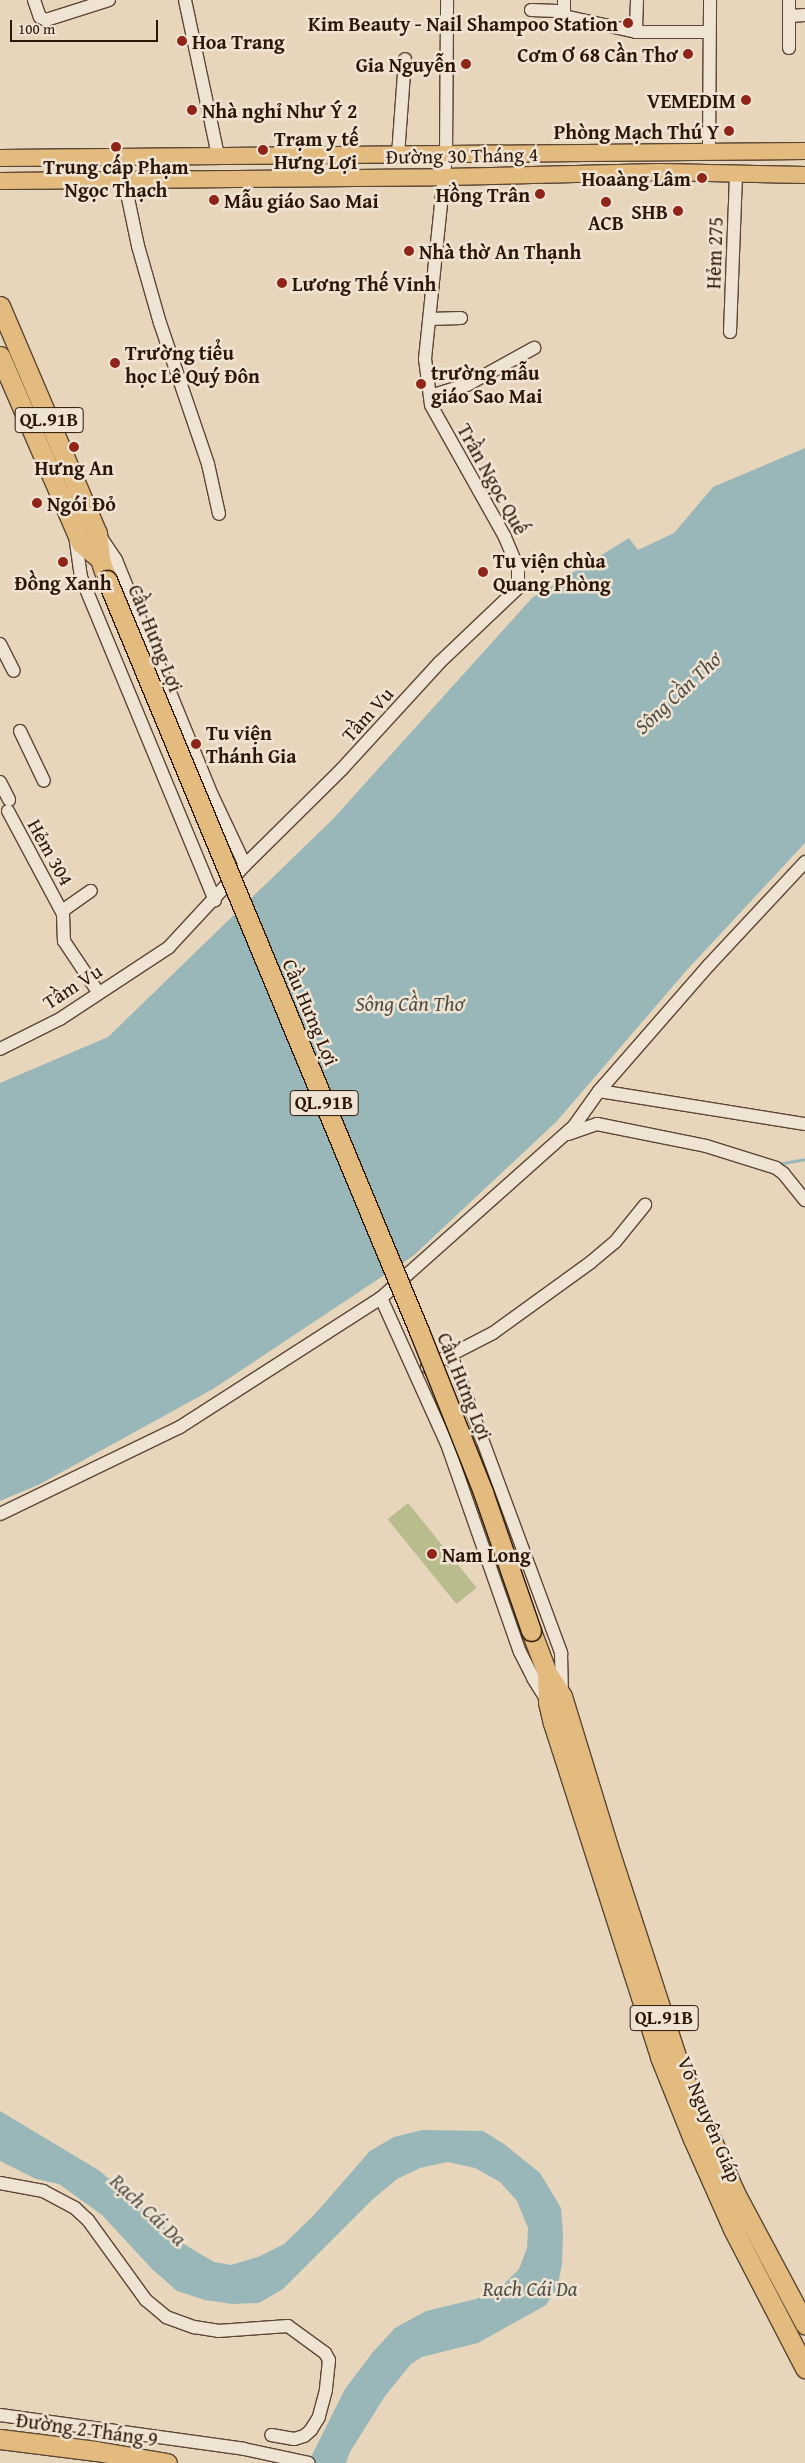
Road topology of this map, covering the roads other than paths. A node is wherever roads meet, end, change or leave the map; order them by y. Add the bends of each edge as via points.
1 (34, 0) edge
2 (109, 0) edge
3 (185, 0) edge
4 (447, 0) edge
5 (637, 0) edge
6 (710, 0) edge
7 (789, 0) edge
8 (564, 5) edge
9 (531, 10) dead end
10 (805, 15) edge
11 (790, 16) junction
12 (636, 32) junction
13 (709, 32) junction
14 (789, 48) dead end
15 (405, 59) dead end
16 (709, 151) junction
17 (805, 151) edge
18 (218, 155) junction
19 (398, 155) junction
20 (446, 155) junction
21 (0, 158) edge
22 (736, 174) junction
23 (805, 175) edge
24 (444, 177) junction
25 (124, 179) junction
26 (0, 181) edge
27 (0, 306) edge
28 (461, 318) dead end
29 (430, 319) junction
30 (730, 332) dead end
31 (534, 348) dead end
32 (0, 356) edge
33 (430, 396) junction
34 (219, 514) dead end
35 (74, 528) junction
36 (97, 533) junction
37 (100, 559) junction
38 (518, 588) joint
39 (0, 644) edge
40 (14, 671) dead end
41 (20, 731) dead end
42 (44, 781) dead end
43 (0, 782) edge
44 (805, 862) edge
45 (245, 865) junction
46 (91, 891) dead end
47 (215, 900) junction
48 (62, 911) junction
49 (98, 992) junction
50 (0, 1049) edge
51 (596, 1095) junction
52 (805, 1124) edge
53 (563, 1135) junction
54 (805, 1200) edge
55 (645, 1205) dead end
56 (381, 1298) junction
57 (451, 1355) junction
58 (415, 1373) junction
59 (0, 1514) edge
60 (531, 1631) joint
61 (555, 1699) junction
62 (603, 1858) junction
63 (0, 2183) edge
64 (805, 2324) edge
65 (805, 2368) edge
66 (0, 2415) edge
67 (271, 2435) dead end
68 (0, 2440) edge
69 (167, 2463) edge
70 (309, 2463) edge

1 - 2 street via 40,17 46,20
3 - 18 street
4 - 20 street, Trần Ngọc Quế
5 - 12 street
6 - 13 street
7 - 11 street
8 - 9 street
8 - 12 street via 564,16
10 - 11 street
11 - 14 street
12 - 13 street
13 - 16 street
15 - 19 street
16 - 17 main road, Đường 30 Tháng 4
16 - 20 main road, Đường 30 Tháng 4
18 - 19 main road, Đường 30 Tháng 4
18 - 21 main road, Đường 30 Tháng 4
19 - 20 main road, Đường 30 Tháng 4
20 - 24 street, Trần Ngọc Quế
22 - 23 main road, Đường 30 Tháng 4
22 - 24 main road, Đường 30 Tháng 4 via 660,172
22 - 30 street, Hẻm 275
24 - 25 main road, Đường 30 Tháng 4
24 - 29 street, Trần Ngọc Quế
25 - 26 main road, Đường 30 Tháng 4
25 - 34 street via 140,254 208,464
27 - 36 highway, QL.91B
28 - 29 street
29 - 33 street, Trần Ngọc Quế via 426,359
31 - 33 street via 467,384
32 - 35 highway, QL.91B
33 - 38 street, Trần Ngọc Quế via 431,405 514,556
35 - 37 highway, QL.91B via 81,543
35 - 47 street via 81,576
36 - 37 highway, QL.91B
36 - 45 street via 116,560 212,795
37 - 60 highway, Cầu Hưng Lợi / QL.91B, bridge via 419,1331 483,1492
38 - 45 street, Tầm Vu via 439,663 342,769
39 - 40 street
41 - 42 street
43 - 48 street, Hẻm 304 via 8,806
44 - 51 street via 709,965
45 - 47 street, Tầm Vu
46 - 48 street, Hẻm 304
47 - 49 street, Tầm Vu via 169,947
48 - 49 street, Hẻm 304 via 64,941
49 - 50 street, Tầm Vu via 60,1019
51 - 52 street
51 - 53 street via 574,1126
53 - 54 street via 597,1124 706,1146 776,1168
53 - 56 street
55 - 57 street via 615,1242 592,1262 493,1333
56 - 58 street
56 - 59 street via 180,1427
57 - 58 street
57 - 61 street via 561,1653
58 - 61 street via 447,1444 520,1652 532,1678
60 - 61 highway, Võ Nguyên Giáp / QL.91B
61 - 62 highway, Võ Nguyên Giáp / QL.91B
62 - 64 highway, Võ Nguyên Giáp / QL.91B via 700,2117 735,2193
62 - 65 highway, Võ Nguyên Giáp / QL.91B via 660,2057 734,2229
63 - 67 street via 43,2191 74,2208 88,2220 146,2300 166,2317 218,2332 288,2326 326,2353 329,2360 326,2390 319,2417 311,2430 294,2439
66 - 70 street via 244,2449
68 - 69 highway, Đường 2 Tháng 9

